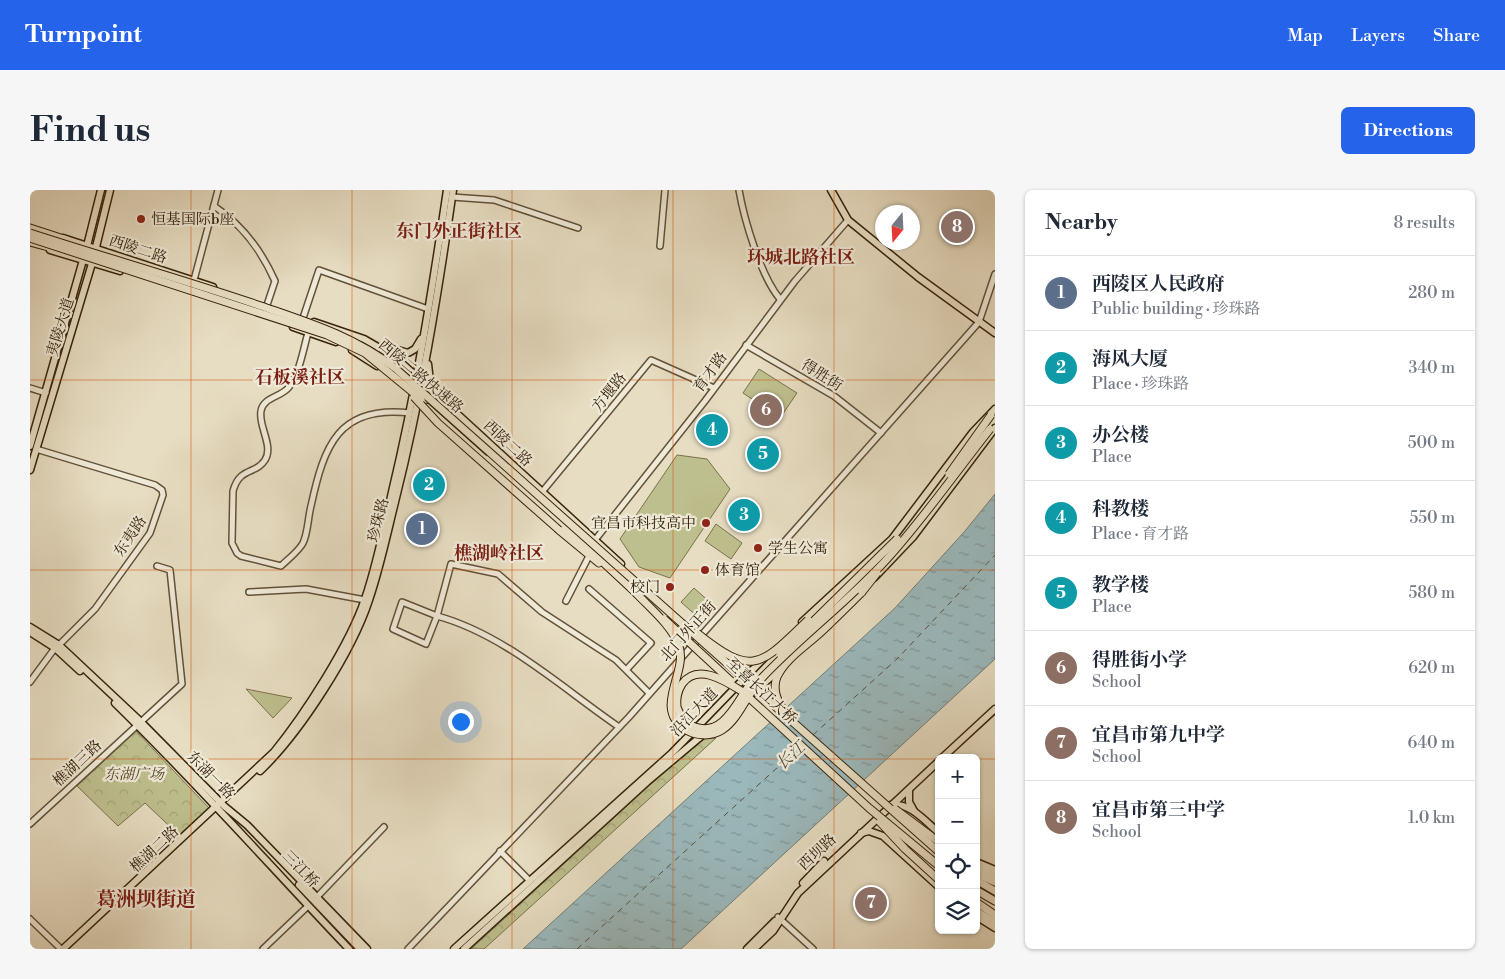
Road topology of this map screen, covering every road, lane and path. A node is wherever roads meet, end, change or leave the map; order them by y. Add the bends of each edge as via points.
1 (101, 190) edge
2 (110, 190) edge
3 (218, 190) edge
4 (447, 190) edge
5 (665, 190) edge
6 (739, 190) edge
7 (832, 190) edge
8 (453, 193) edge
9 (214, 206) junction
10 (848, 220) junction
11 (30, 226) edge
12 (578, 228) dead end
13 (30, 233) edge
14 (67, 240) joint
15 (30, 241) edge
16 (87, 246) junction
17 (660, 246) dead end
18 (96, 249) junction
19 (83, 260) junction
20 (92, 262) junction
21 (995, 274) edge
22 (194, 280) junction
23 (780, 299) junction
24 (267, 305) junction
25 (428, 309) junction
26 (303, 318) junction
27 (426, 321) junction
28 (979, 322) junction
29 (308, 332) junction
30 (995, 333) edge
31 (364, 339) junction
32 (746, 344) junction
33 (427, 355) junction
34 (420, 379) junction
35 (399, 380) junction
36 (30, 388) edge
37 (714, 388) junction
38 (46, 393) junction
39 (438, 396) junction
40 (416, 397) junction
41 (993, 412) edge
42 (410, 413) junction
43 (993, 427) edge
44 (881, 433) junction
45 (33, 447) edge
46 (30, 470) edge
47 (542, 492) junction
48 (595, 540) junction
49 (590, 555) junction
50 (885, 557) junction
51 (600, 564) joint
52 (157, 566) dead end
53 (589, 589) dead end
54 (249, 592) dead end
55 (636, 593) junction
56 (365, 600) junction
57 (566, 601) dead end
58 (657, 603) junction
59 (437, 616) junction
60 (30, 627) edge
61 (30, 632) edge
62 (700, 638) junction
63 (57, 646) junction
64 (691, 646) junction
65 (627, 669) junction
66 (745, 677) junction
67 (30, 682) edge
68 (735, 687) junction
69 (759, 689) junction
70 (649, 693) junction
71 (745, 695) junction
72 (995, 709) edge
73 (139, 723) junction
74 (795, 725) junction
75 (619, 727) junction
76 (946, 754) edge
77 (935, 765) edge
78 (914, 784) junction
79 (909, 790) junction
80 (878, 799) junction
81 (221, 806) junction
82 (888, 807) junction
83 (869, 808) junction
84 (916, 814) junction
85 (872, 820) junction
86 (30, 824) edge
87 (384, 827) dead end
88 (935, 830) edge
89 (858, 835) junction
90 (883, 836) junction
91 (935, 839) edge
92 (935, 848) edge
93 (935, 848) edge
94 (500, 851) junction
95 (935, 863) edge
96 (980, 864) edge
97 (935, 869) edge
98 (980, 870) edge
99 (995, 870) edge
100 (980, 875) edge
101 (935, 876) edge
102 (995, 876) edge
103 (530, 880) junction
104 (980, 882) edge
105 (995, 882) edge
106 (935, 883) edge
107 (995, 891) edge
108 (980, 892) edge
109 (317, 897) junction
110 (995, 901) edge
111 (980, 905) edge
112 (308, 906) junction
113 (980, 913) edge
114 (995, 915) edge
115 (30, 919) edge
116 (780, 919) junction
117 (980, 919) edge
118 (30, 923) edge
119 (995, 923) edge
120 (995, 928) edge
121 (56, 949) edge
122 (62, 949) edge
123 (69, 949) edge
124 (263, 949) edge
125 (349, 949) edge
126 (353, 949) edge
127 (360, 949) edge
128 (367, 949) edge
129 (408, 949) edge
130 (454, 949) edge
131 (464, 949) edge
132 (747, 949) edge
133 (754, 949) edge
134 (812, 949) edge

1 - 16 main road, 夷陵大道
2 - 18 main road, 夷陵大道
3 - 9 street
4 - 25 main road, 珍珠路
5 - 17 street
6 - 23 street via 744,216 765,273
7 - 10 main road
8 - 12 street via 494,200
8 - 33 main road, 珍珠路
9 - 22 street
9 - 24 street via 254,241 268,266 275,281
10 - 23 street, 育才路
10 - 28 main road
11 - 14 highway
13 - 58 highway, 西陵二路快速路, bridge via 241,299 340,334 368,348 395,368
14 - 16 main road, 西陵二路
15 - 19 main road, 西陵二路
15 - 35 highway, 西陵二路快速路, bridge via 327,334 365,353
16 - 18 main road, 西陵二路
16 - 19 main road, 夷陵大道
18 - 20 main road, 夷陵大道
18 - 22 main road, 西陵二路
19 - 20 main road, 西陵二路
19 - 38 main road, 夷陵大道
20 - 29 main road, 西陵二路
20 - 45 main road, 夷陵大道
21 - 28 street
22 - 24 main road, 西陵二路
23 - 32 street, 育才路
24 - 26 main road, 西陵二路
25 - 26 street via 319,270
25 - 27 main road, 珍珠路
26 - 31 main road, 西陵二路
27 - 31 main road via 420,342 408,353
27 - 34 main road, 珍珠路
28 - 30 main road
28 - 44 street, 北门外正街
29 - 40 main road, 西陵二路 via 353,350
29 - 42 street via 296,374 288,389 264,404 260,412 267,448 265,460 235,482 232,543 237,553 282,566 302,544 320,464 342,428 374,412
31 - 34 main road, 西陵二路 via 396,357
32 - 37 street, 育才路
32 - 44 street, 得胜街 via 834,396
33 - 34 main road, 珍珠路
33 - 39 main road via 430,381
34 - 39 main road, 西陵二路
34 - 40 main road, 珍珠路
35 - 49 highway, bridge via 438,423
35 - 55 highway, 西陵二路快速路, bridge via 490,457
36 - 38 street
37 - 47 street, 方堰路 via 650,360
37 - 48 street, 育才路
38 - 45 main road, 夷陵大道
39 - 47 main road, 西陵二路
40 - 42 main road, 珍珠路
40 - 49 main road, 西陵二路
40 - 81 main road, 珍珠路 via 384,547 369,601 358,626 337,667 290,739
41 - 50 highway, bridge
41 - 66 main road, 沿江大道 via 973,432 892,539
42 - 56 main road, 珍珠路
43 - 50 highway, bridge
43 - 69 main road, 沿江大道 via 977,455 897,556
44 - 62 street, 北门外正街
45 - 46 main road, 夷陵大道
45 - 63 street, 东夷路 via 156,485 163,495 150,533 95,609
47 - 48 main road, 西陵二路
48 - 62 main road, 西陵二路
49 - 51 highway
49 - 57 street
50 - 55 highway, bridge via 761,680 728,726 708,735 688,731 673,714 670,698 681,659 678,644
50 - 58 highway, bridge via 859,572 778,648 756,661 736,660 724,654
50 - 71 highway, bridge via 758,676 720,724 705,729 692,726 677,707 680,688 696,675 712,675
50 - 74 highway, bridge via 862,592 792,658 777,678 779,704
51 - 64 main road
52 - 73 street, 樵湖三路 via 170,570 182,684
53 - 65 street via 651,643
54 - 56 street via 306,588
55 - 71 highway, 至喜长江大桥, bridge
56 - 81 main road, 珍珠路 via 332,664 287,736
58 - 74 highway, 至喜长江大桥, bridge
59 - 59 street via 426,644 393,629 402,602
59 - 65 street via 450,564 498,574 542,612 590,641
59 - 75 street via 455,621 510,649
60 - 63 main road
61 - 63 main road
62 - 64 street, 北门外正街
62 - 66 main road, 西陵二路
63 - 67 street
63 - 73 main road
64 - 68 main road
64 - 70 street, 北门外正街
65 - 70 street
66 - 68 main road, 沿江大道
66 - 69 main road, 西陵二路
68 - 71 main road
68 - 103 main road, 沿江大道 via 672,753
69 - 71 main road, 沿江大道
70 - 75 street, 北门外正街
71 - 83 highway, 至喜长江大桥, bridge
71 - 131 main road, 沿江大道
72 - 76 main road
73 - 81 main road
73 - 86 street, 樵湖三路
74 - 80 highway, 至喜长江大桥, bridge
75 - 94 street, 北门外正街
77 - 78 main road, 西坝路
78 - 79 main road, 西坝路
78 - 82 main road, 西坝路
79 - 82 main road, 西坝路
79 - 84 main road via 909,802
80 - 91 highway, bridge
80 - 92 highway, 至喜长江大桥, bridge
81 - 109 main road, 东湖一路 via 247,824
81 - 112 main road via 240,833
81 - 122 main road, 樵湖二路
81 - 123 main road, 樵湖二路
81 - 126 main road, 三江桥
81 - 127 main road, 三江桥
82 - 84 main road via 900,805
82 - 85 main road, 西坝路
82 - 93 main road
83 - 95 highway, 至喜长江大桥, bridge
83 - 101 highway, bridge via 904,849
84 - 88 main road
85 - 89 main road, 西坝路
85 - 90 main road
85 - 97 main road
85 - 116 main road, 西坝路 via 812,872 793,894
87 - 109 street
89 - 90 main road via 869,831
89 - 116 main road, 西坝路 via 798,893
90 - 106 main road
94 - 103 street
94 - 129 street, 北门外正街
96 - 99 main road
98 - 102 highway
100 - 105 highway
103 - 130 main road, 沿江大道
104 - 107 highway
108 - 110 highway
109 - 128 main road, 东湖一路
111 - 114 highway
112 - 124 street
112 - 125 main road
113 - 119 highway
115 - 122 street
116 - 132 main road, 西坝路
116 - 133 main road, 西坝路
116 - 134 street
117 - 120 main road
118 - 121 street

